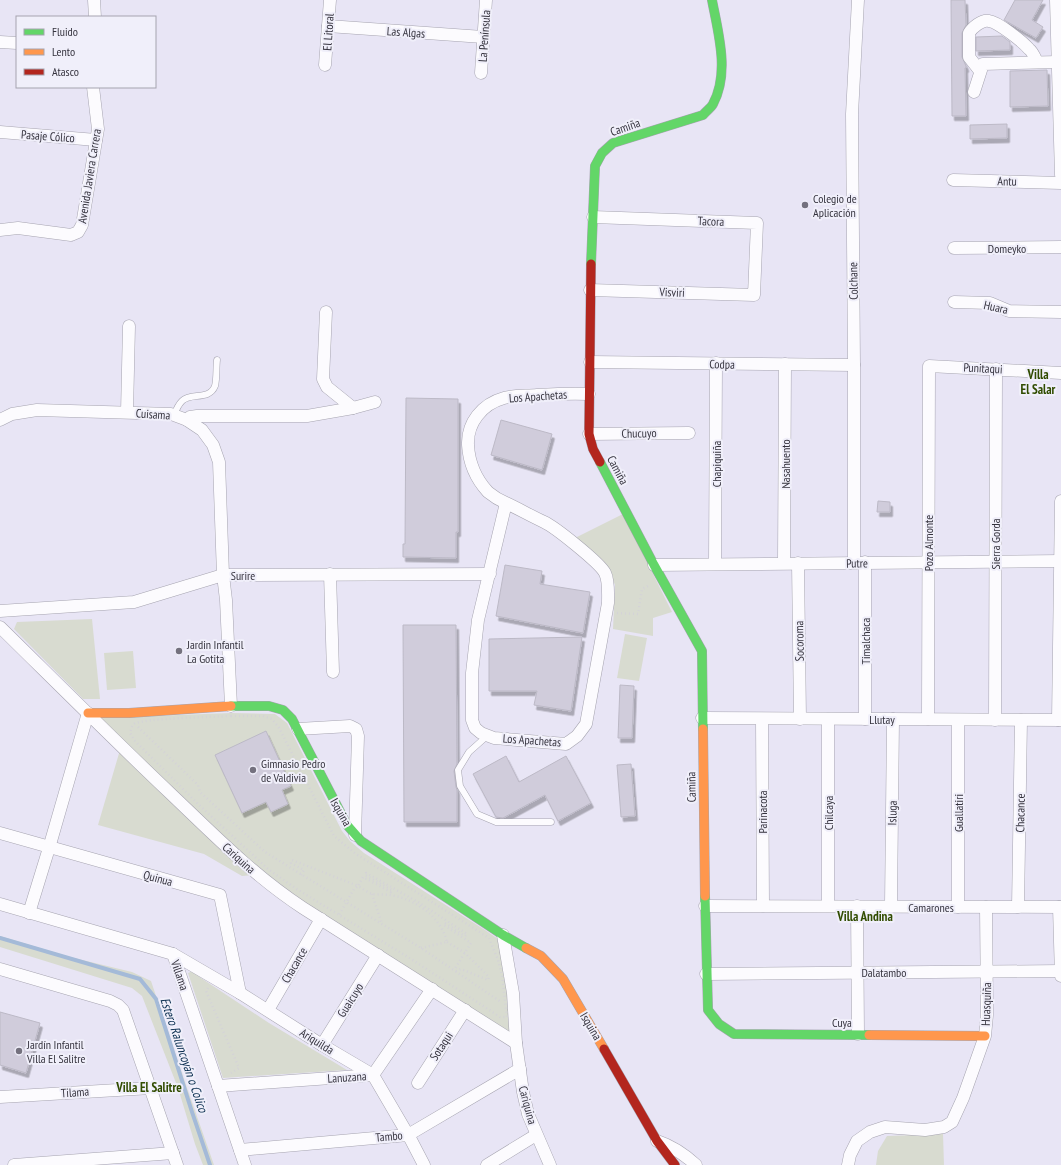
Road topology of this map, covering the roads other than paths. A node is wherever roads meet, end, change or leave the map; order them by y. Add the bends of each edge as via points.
1 (94, 0) edge
2 (330, 0) edge
3 (486, 0) edge
4 (712, 0) edge
5 (858, 0) edge
6 (1056, 0) edge
7 (95, 16) edge
8 (328, 26) junction
9 (484, 37) junction
10 (0, 42) edge
11 (16, 43) edge
12 (1037, 62) junction
13 (1058, 62) junction
14 (325, 65) dead end
15 (980, 71) junction
16 (481, 73) dead end
17 (94, 88) edge
18 (974, 92) dead end
19 (1060, 115) edge
20 (0, 132) edge
21 (96, 140) junction
22 (1061, 175) edge
23 (953, 180) dead end
24 (1061, 183) edge
25 (593, 216) junction
26 (0, 230) edge
27 (1061, 247) edge
28 (954, 248) dead end
29 (590, 290) junction
30 (754, 295) joint
31 (954, 302) dead end
32 (326, 312) dead end
33 (1061, 312) edge
34 (129, 326) dead end
35 (216, 360) dead end
36 (590, 362) junction
37 (716, 364) junction
38 (785, 364) junction
39 (854, 365) junction
40 (929, 366) joint
41 (996, 369) junction
42 (1061, 373) edge
43 (589, 394) junction
44 (374, 402) dead end
45 (353, 408) junction
46 (127, 412) junction
47 (174, 415) junction
48 (0, 420) edge
49 (187, 420) junction
50 (688, 433) dead end
51 (589, 434) junction
52 (1061, 501) edge
53 (506, 503) junction
54 (995, 561) junction
55 (1061, 561) edge
56 (928, 562) junction
57 (784, 563) junction
58 (798, 563) junction
59 (860, 563) junction
60 (654, 564) junction
61 (716, 564) junction
62 (330, 574) junction
63 (490, 574) junction
64 (223, 575) junction
65 (0, 611) edge
66 (0, 627) edge
67 (333, 672) dead end
68 (231, 706) junction
69 (88, 713) junction
70 (702, 718) junction
71 (762, 719) junction
72 (800, 719) junction
73 (828, 719) junction
74 (865, 719) junction
75 (893, 719) junction
76 (928, 719) junction
77 (958, 720) junction
78 (995, 720) junction
79 (1021, 720) junction
80 (1060, 720) edge
81 (298, 729) junction
82 (487, 736) junction
83 (551, 822) dead end
84 (0, 833) edge
85 (355, 835) junction
86 (49, 848) junction
87 (0, 904) edge
88 (705, 906) junction
89 (762, 906) junction
90 (828, 906) junction
91 (857, 906) junction
92 (891, 906) junction
93 (958, 907) junction
94 (986, 907) junction
95 (1018, 907) junction
96 (1060, 907) edge
97 (29, 913) junction
98 (321, 919) junction
99 (503, 935) junction
100 (173, 954) junction
101 (378, 955) junction
102 (0, 969) edge
103 (1061, 971) edge
104 (858, 972) junction
105 (987, 972) junction
106 (706, 974) junction
107 (1061, 976) edge
108 (432, 990) junction
109 (240, 993) junction
110 (268, 1010) junction
111 (464, 1010) junction
112 (708, 1010) joint
113 (858, 1034) junction
114 (985, 1036) junction
115 (516, 1043) junction
116 (322, 1045) junction
117 (520, 1069) junction
118 (373, 1075) junction
119 (418, 1083) dead end
120 (221, 1085) junction
121 (151, 1088) junction
122 (0, 1097) edge
123 (536, 1134) junction
124 (408, 1135) junction
125 (657, 1141) junction
126 (240, 1150) junction
127 (173, 1153) junction
128 (14, 1165) edge
129 (177, 1165) edge
130 (245, 1165) edge
131 (424, 1165) edge
132 (487, 1165) edge
133 (550, 1165) edge
134 (675, 1165) edge
135 (696, 1165) edge
136 (848, 1165) edge

1 - 7 street
2 - 8 street, El Litoral
3 - 9 street, La Península
4 - 25 street, Camiña via 721,67 715,103 703,115 607,147 595,166
5 - 39 street, Colchane via 852,114
6 - 13 street
8 - 9 street, Las Algas
8 - 14 street, El Litoral
9 - 16 street, La Península
10 - 11 street
12 - 13 street
12 - 15 street via 987,62
12 - 15 street via 1030,49 988,20 969,33 968,57
13 - 19 street
15 - 18 street
17 - 21 street, Avenida Javiera Carrera via 98,123
19 - 22 street
20 - 21 street, Pasaje Cólico
21 - 26 street, Avenida Javiera Carrera via 82,225 78,232 71,235 18,228
23 - 24 street, Antu
25 - 29 street, Camiña
25 - 30 street, Tacora via 757,223
27 - 28 street, Domeyko
29 - 30 street, Visviri
29 - 36 street, Camiña
31 - 33 street, Huara via 990,303 1009,311
32 - 45 street via 323,379 327,387
34 - 46 street
35 - 47 lane via 216,382 212,390 206,395 184,399
36 - 37 street, Codpa
36 - 43 street, Camiña
37 - 38 street, Codpa
37 - 61 street, Chapiquiña
38 - 39 street, Codpa
38 - 57 street, Nasahuento
39 - 59 street, Colchane
40 - 41 street, Punitaqui
40 - 56 street, Pozo Almonte
41 - 42 street, Punitaqui
41 - 54 street, Sierra Gorda
43 - 51 street, Camiña
43 - 53 street, Los Apachetas via 505,398 488,405 476,417 468,440 473,469 489,493
44 - 45 street
45 - 49 street via 307,416 197,416
46 - 47 street, Cuisama
46 - 48 street, Cuisama via 37,410 12,414
47 - 49 street, Cuisama
49 - 64 street, Cuisama via 208,437 219,462
50 - 51 street, Chucuyo
51 - 60 street, Camiña via 593,449
52 - 55 street
53 - 63 street, Los Apachetas
53 - 82 street, Los Apachetas via 547,523 597,562 608,583 608,603 586,724 577,736 566,744
54 - 55 street, Putre
54 - 56 street, Putre
54 - 78 street, Sierra Gorda
55 - 80 street
56 - 59 street, Putre
56 - 76 street, Pozo Almonte
57 - 58 street, Putre
57 - 61 street, Putre
58 - 59 street, Putre
58 - 72 street, Socoroma
59 - 74 street, Timalchaca
60 - 61 street, Putre
60 - 70 street, Camiña via 702,651
62 - 63 street, Surire
62 - 64 street, Surire
62 - 67 street
63 - 82 street, Los Apachetas via 478,620 472,673 472,720 475,728
64 - 65 street, Surire via 134,602
64 - 68 street, Cuisama
66 - 69 street, Cariquina
68 - 69 street, Isquina via 129,713
68 - 81 street, Isquina via 276,707 288,714
69 - 86 street
69 - 98 street, Cariquina via 251,870 286,897
70 - 71 street, Llutay
70 - 88 street, Camiña
71 - 72 street, Llutay
71 - 89 street, Parinacota
72 - 73 street, Llutay
73 - 74 street, Llutay
73 - 90 street, Chilcaya
74 - 75 street, Llutay
75 - 76 street, Llutay
75 - 92 street, Isluga
76 - 77 street, Llutay
77 - 78 street, Llutay
77 - 93 street, Guallatiri
78 - 79 street, Llutay
79 - 80 street, Llutay
79 - 95 street, Chacance
81 - 85 street, Isquina via 342,816
81 - 85 street via 350,726 356,729 358,736
82 - 83 lane via 469,752 458,770 460,786 477,814 496,822
84 - 86 street, Quinua
85 - 99 street, Isquina via 369,847
86 - 97 street
86 - 109 street, Quinua via 220,895
87 - 97 street, Villama
88 - 89 street, Camarones
88 - 106 street, Camiña
89 - 90 street, Camarones
90 - 91 street, Camarones
91 - 92 street, Camarones
91 - 104 street
92 - 93 street, Camarones
93 - 94 street, Camarones
94 - 95 street, Camarones
94 - 105 street, Huasquiña
95 - 96 street, Camarones
96 - 103 street
97 - 100 street, Villama
98 - 101 street, Cariquina
98 - 110 street, Chacance
99 - 115 street, Cariquina via 513,993
99 - 125 street, Isquina via 541,956 560,975
100 - 109 street, Ariquilda
100 - 120 street, Villama
101 - 108 street, Cariquina
101 - 116 street, Guaicuyo
102 - 121 street via 118,1005 126,1016
103 - 105 street, Dalatambo
103 - 107 street
104 - 105 street, Dalatambo
104 - 106 street, Dalatambo
104 - 113 street
105 - 114 street, Huasquiña
106 - 112 street, Camiña
108 - 111 street, Cariquina
108 - 118 street, Lanuzana
109 - 110 street, Ariquilda
110 - 116 street, Ariquilda
111 - 115 street, Cariquina
111 - 119 street, Sotaqui
112 - 113 street, Cuya via 719,1024 734,1034
113 - 114 street, Cuya
114 - 136 street, Huasquiña via 952,1122 944,1127 925,1130 885,1127 870,1132 857,1141
115 - 117 street, Cariquina
116 - 118 street, Ariquilda
117 - 123 street, Cariquina via 528,1114
117 - 124 street, Tambo
118 - 120 street, Lanuzana
118 - 124 street, Ariquilda
120 - 126 street, Villama
121 - 122 street, Tilama
121 - 127 street
123 - 132 street
123 - 133 street, Cariquina
124 - 126 street, Tambo
124 - 131 street, Ariquilda
125 - 134 street, Isquina
125 - 135 street via 671,1146
126 - 130 street, Villama
127 - 128 street
127 - 129 street

